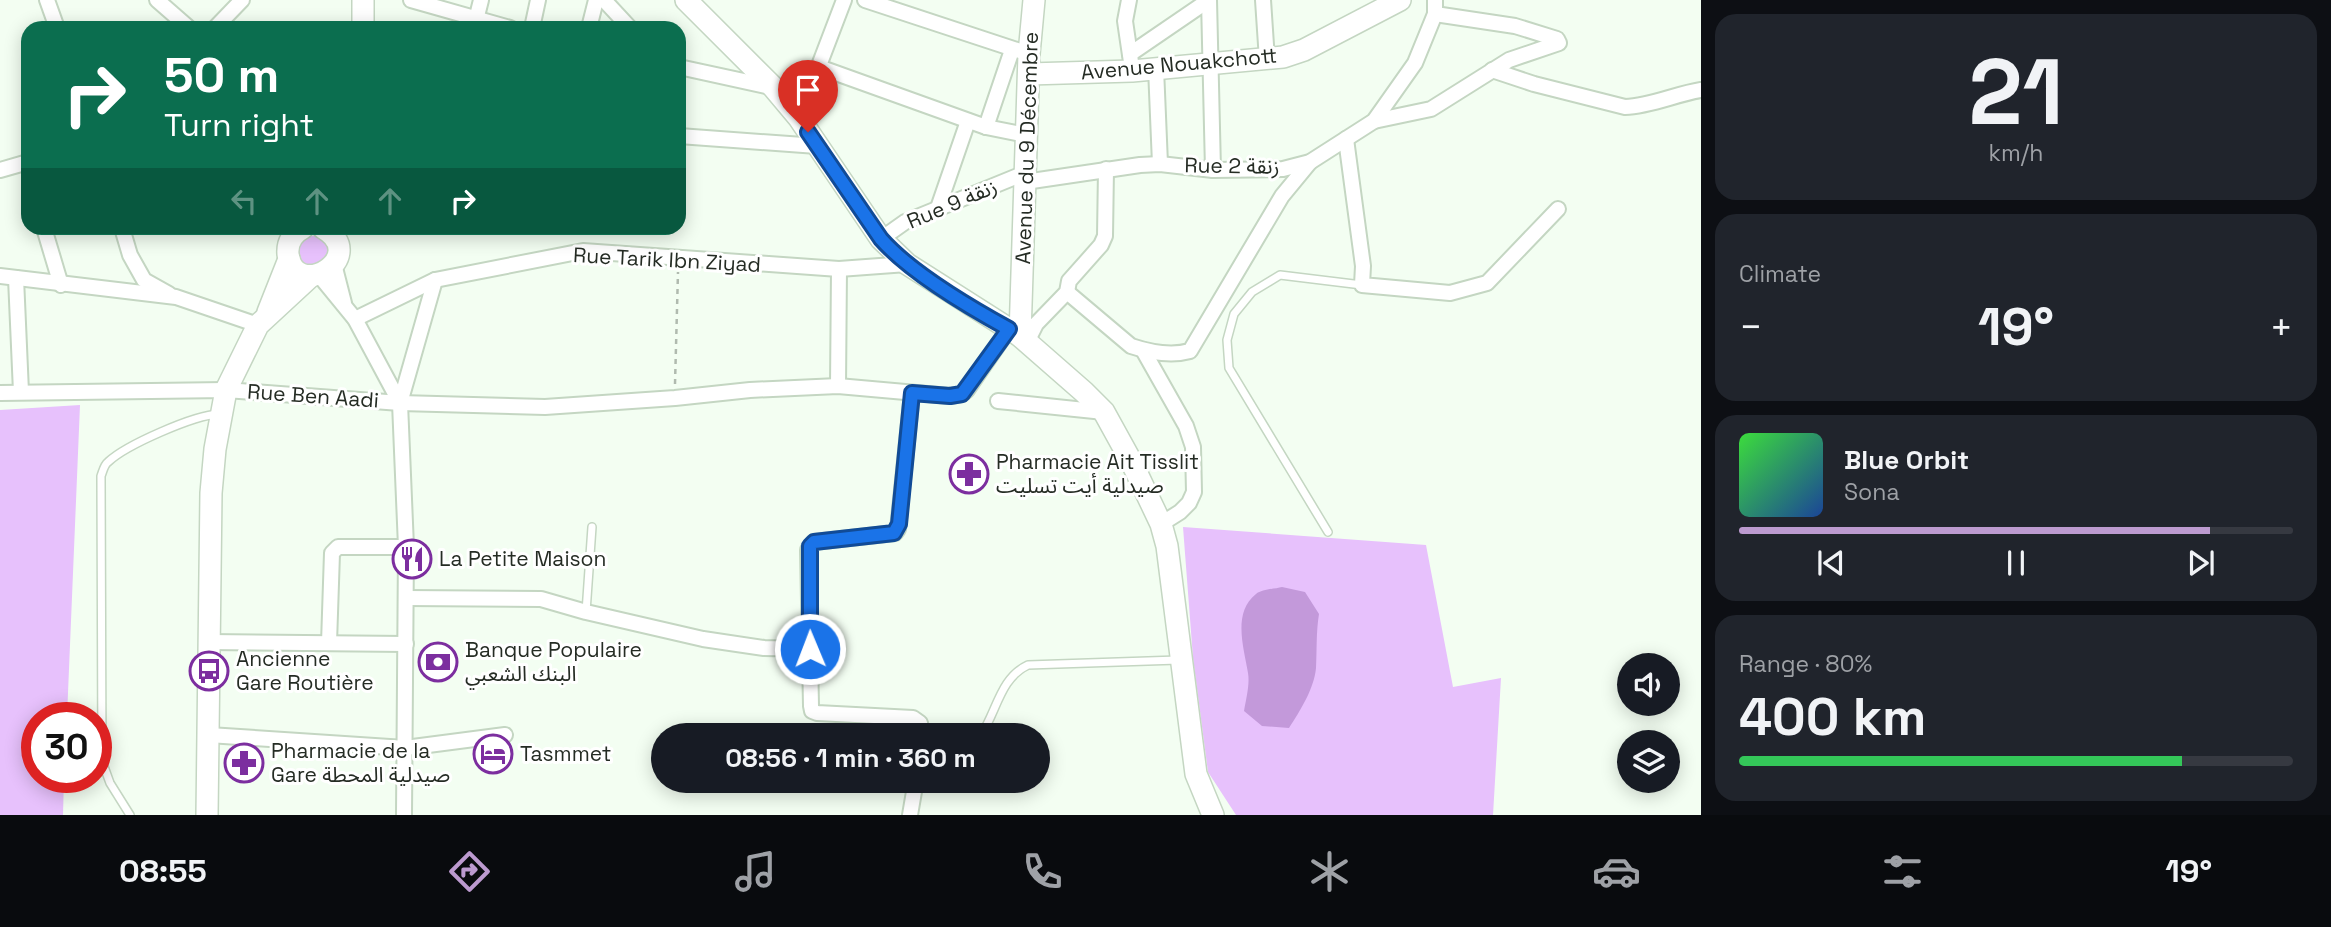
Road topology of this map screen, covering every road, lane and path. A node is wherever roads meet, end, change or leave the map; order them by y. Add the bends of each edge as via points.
1 (47, 0) edge
2 (157, 0) edge
3 (242, 0) edge
4 (363, 0) edge
5 (411, 0) edge
6 (481, 0) edge
7 (538, 0) edge
8 (596, 0) edge
9 (604, 0) edge
10 (686, 0) edge
11 (844, 0) edge
12 (865, 0) edge
13 (1034, 0) edge
14 (1129, 0) edge
15 (1209, 0) edge
16 (1263, 0) edge
17 (1400, 0) edge
18 (427, 3) edge
19 (1435, 7) edge
20 (476, 20) junction
21 (54, 21) edge
22 (181, 21) edge
23 (222, 21) edge
24 (363, 21) edge
25 (480, 21) edge
26 (534, 21) edge
27 (591, 21) edge
28 (624, 21) edge
29 (1023, 59) junction
30 (1267, 60) junction
31 (1131, 62) junction
32 (1212, 63) junction
33 (819, 67) junction
34 (686, 68) edge
35 (1156, 68) junction
36 (1492, 70) junction
37 (773, 87) junction
38 (1701, 90) edge
39 (799, 118) junction
40 (968, 121) junction
41 (1374, 121) junction
42 (986, 127) junction
43 (1026, 135) junction
44 (686, 137) edge
45 (1346, 139) junction
46 (817, 146) junction
47 (1310, 162) junction
48 (1160, 164) junction
49 (21, 168) edge
50 (1106, 169) junction
51 (0, 170) edge
52 (1213, 170) junction
53 (1025, 177) junction
54 (938, 208) junction
55 (1558, 209) dead end
56 (46, 235) edge
57 (124, 235) edge
58 (332, 235) edge
59 (291, 239) edge
60 (881, 239) junction
61 (678, 259) junction
62 (907, 264) junction
63 (839, 269) junction
64 (321, 272) junction
65 (0, 276) edge
66 (16, 278) junction
67 (435, 280) junction
68 (61, 285) junction
69 (1362, 285) junction
70 (1067, 292) junction
71 (176, 297) junction
72 (350, 313) junction
73 (261, 322) junction
74 (1015, 334) junction
75 (1143, 350) junction
76 (838, 386) junction
77 (226, 390) junction
78 (21, 392) junction
79 (0, 393) edge
80 (912, 393) junction
81 (675, 398) junction
82 (998, 401) dead end
83 (400, 403) junction
84 (1104, 412) junction
85 (223, 414) junction
86 (1161, 524) junction
87 (592, 527) dead end
88 (1328, 532) dead end
89 (406, 547) junction
90 (406, 597) junction
91 (586, 612) junction
92 (208, 642) junction
93 (329, 643) junction
94 (407, 644) junction
95 (810, 649) junction
96 (1182, 660) junction
97 (920, 723) edge
98 (987, 723) edge
99 (209, 735) junction
100 (505, 735) dead end
101 (405, 748) junction
102 (914, 793) edge
103 (130, 815) edge
104 (207, 815) edge
105 (404, 815) edge
106 (910, 815) edge
107 (1213, 815) edge

1 - 21 street
2 - 22 street
3 - 23 street
4 - 24 street
5 - 18 street
6 - 20 street
7 - 26 street
8 - 27 street
9 - 28 street
10 - 37 street
11 - 33 street
12 - 29 street
13 - 29 street, Avenue du 9 Décembre
14 - 31 street via 1125,22
15 - 31 street
15 - 32 street
16 - 30 street
17 - 30 street, Avenue Nouakchott via 1304,50
18 - 20 street
19 - 36 street via 1558,40
19 - 41 street, Rue 2 زنقة via 1410,73
20 - 25 street
29 - 31 street, Avenue Nouakchott
29 - 42 street
29 - 43 street, Avenue du 9 Décembre
30 - 32 street, Avenue Nouakchott
31 - 35 street, Avenue Nouakchott
32 - 35 street, Avenue Nouakchott
32 - 52 street
33 - 39 street
33 - 40 street
34 - 37 street
35 - 48 street
36 - 38 street via 1625,107
36 - 41 street via 1431,109
37 - 39 street
39 - 46 street
40 - 42 street
40 - 54 street
41 - 45 street, Rue 2 زنقة
42 - 43 street
43 - 53 street, Avenue du 9 Décembre
44 - 46 street
45 - 47 street, Rue 2 زنقة
45 - 69 street
46 - 60 street
47 - 52 street, Rue 2 زنقة via 1283,169
47 - 75 street via 1282,196 1190,351
48 - 50 street, Rue 2 زنقة
48 - 52 street, Rue 2 زنقة
49 - 51 street
50 - 53 street, Rue 2 زنقة
50 - 70 street via 1105,236 1069,281
53 - 54 street, Rue 9 زنقة
53 - 74 street, Avenue du 9 Décembre via 1021,296
54 - 60 street, Rue 9 زنقة
55 - 69 street via 1487,283 1450,293
56 - 68 street
57 - 71 street via 144,280
58 - 64 street via 338,256
59 - 64 street via 298,271
59 - 73 street
60 - 62 street
61 - 63 street, Rue Tarik Ibn Ziyad
61 - 67 street, Rue Tarik Ibn Ziyad via 583,251
61 - 81 path
62 - 63 street, Rue Tarik Ibn Ziyad
62 - 74 street
63 - 76 street
64 - 72 street
64 - 73 street
65 - 66 street
66 - 68 street
66 - 78 street
67 - 72 street, Rue Tarik Ibn Ziyad
67 - 83 street
68 - 71 street
69 - 88 lane via 1280,275 1252,292 1234,314 1227,340 1229,369
70 - 74 street via 1036,324
70 - 75 street via 1125,342
71 - 73 street
72 - 83 street
73 - 77 street
74 - 80 street, Rue Ben Aadi via 962,394
74 - 84 street
75 - 86 street via 1193,447 1194,492 1180,512
76 - 80 street, Rue Ben Aadi
76 - 81 street, Rue Ben Aadi
77 - 78 street, Rue Ben Aadi
77 - 83 street, Rue Ben Aadi
77 - 85 street
78 - 79 street, Rue Ben Aadi
80 - 95 street via 898,529 810,546
81 - 83 street, Rue Ben Aadi via 545,407
82 - 84 street
83 - 89 street
84 - 86 street
85 - 92 street via 211,493
85 - 103 lane via 203,416 131,446 106,463 101,476 102,761
86 - 96 street
87 - 91 lane
89 - 90 street
89 - 93 street via 335,549
90 - 91 street via 541,599
90 - 94 street
91 - 95 street via 703,639
92 - 93 street
92 - 99 street
93 - 94 street
94 - 101 street
95 - 97 street via 812,711 913,718
96 - 98 lane via 1028,666 1013,674
96 - 107 street via 1196,774
99 - 101 street
99 - 104 street
100 - 101 street
101 - 105 street
102 - 106 street

